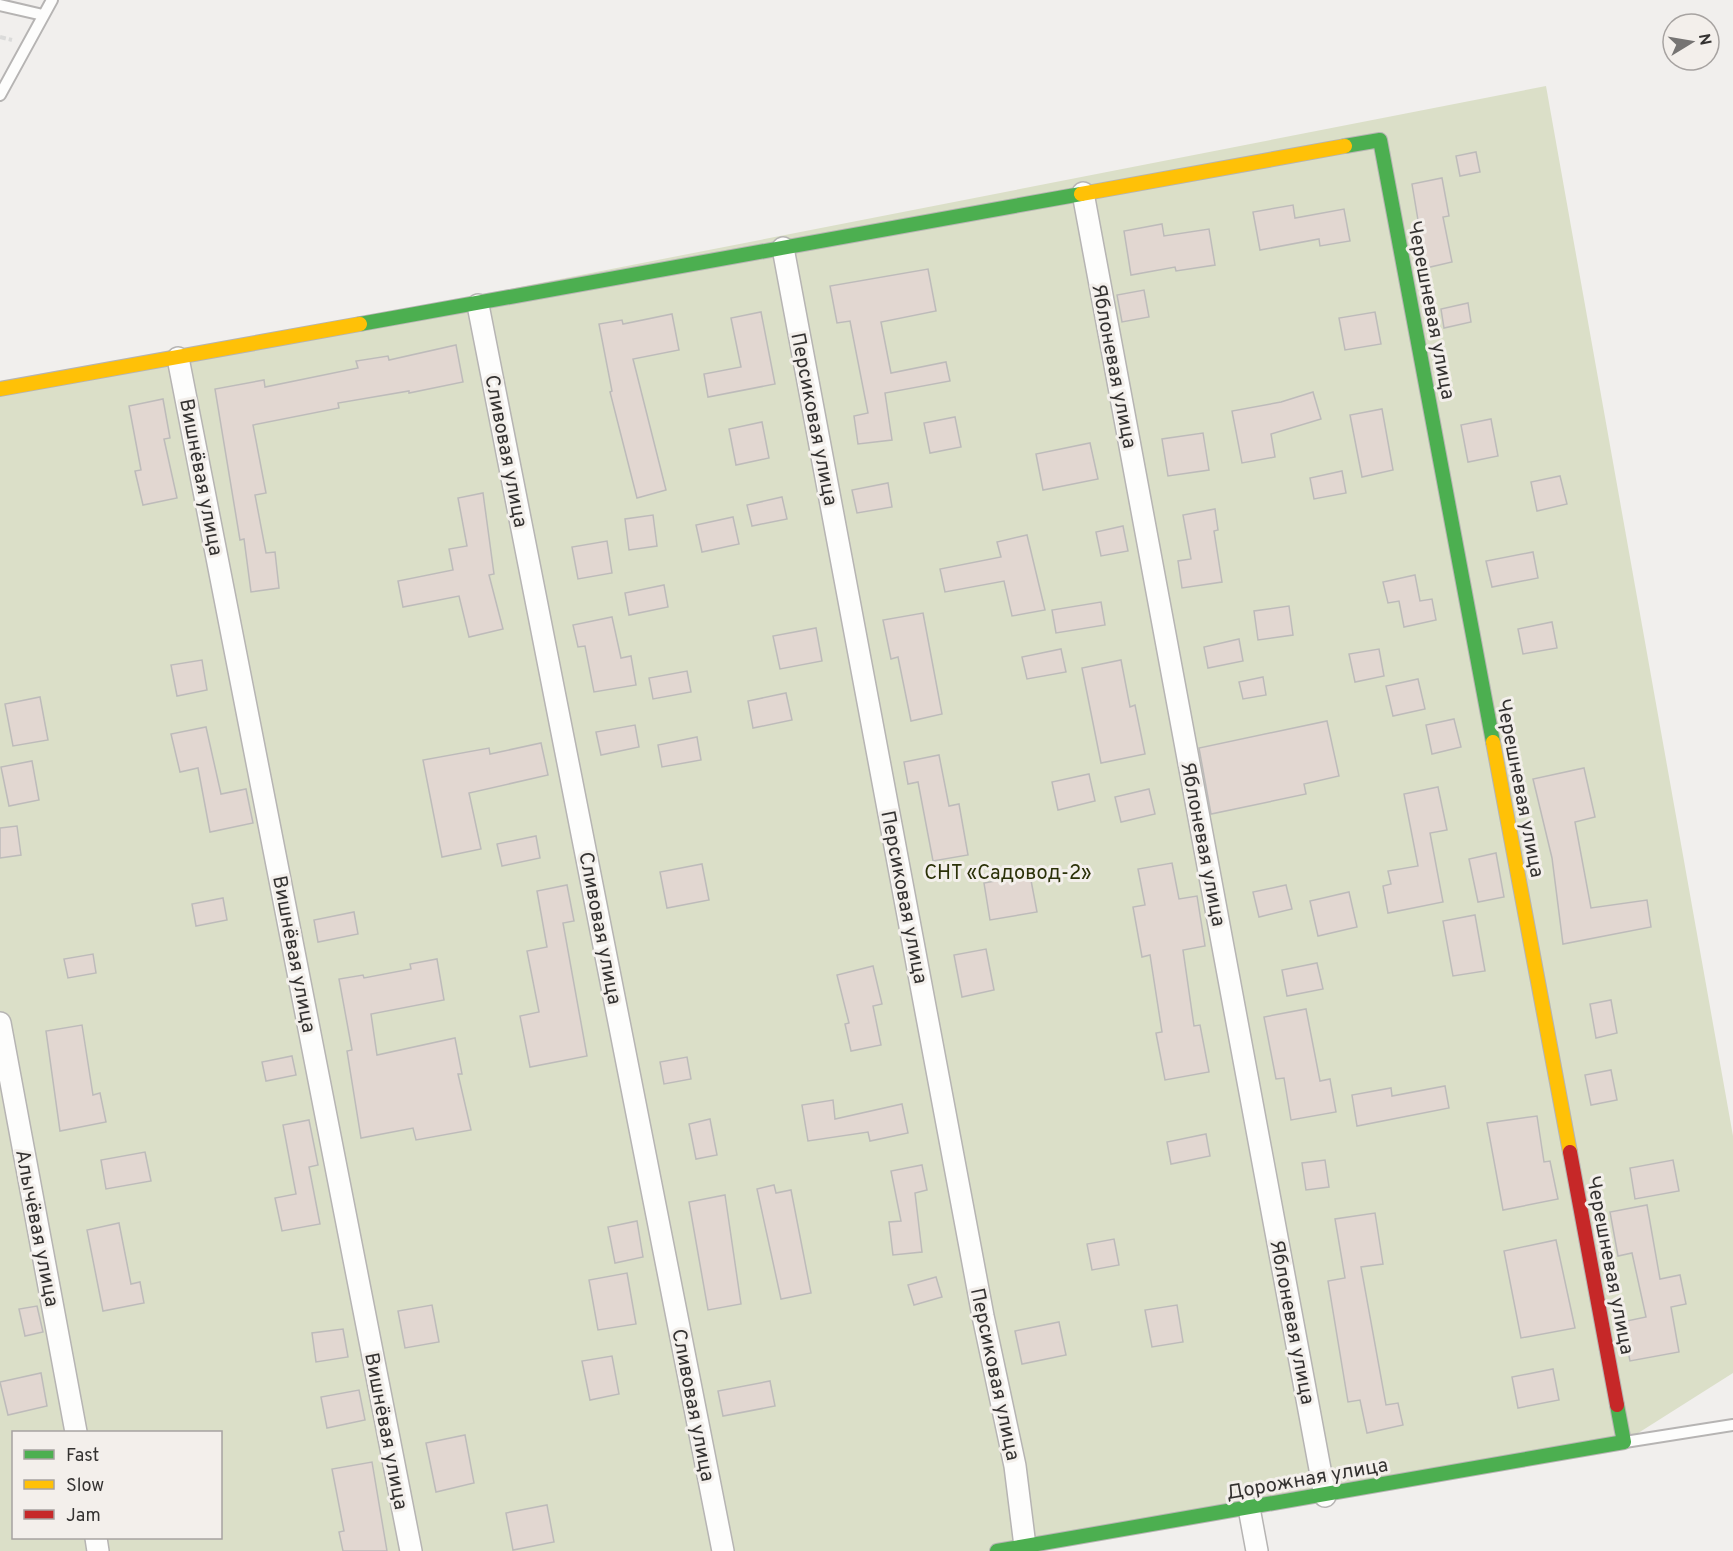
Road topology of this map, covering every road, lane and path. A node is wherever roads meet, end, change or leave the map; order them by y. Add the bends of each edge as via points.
1 (52, 0) edge
2 (0, 5) edge
3 (43, 15) junction
4 (0, 37) edge
5 (12, 40) dead end
6 (0, 95) edge
7 (1083, 193) junction
8 (783, 248) junction
9 (478, 304) junction
10 (178, 358) junction
11 (0, 389) edge
12 (0, 1023) edge
13 (1733, 1425) edge
14 (76, 1431) edge
15 (1624, 1442) junction
16 (1325, 1496) junction
17 (1249, 1508) junction
18 (1025, 1546) junction
19 (411, 1551) edge
20 (723, 1551) edge
21 (996, 1551) edge
22 (1257, 1551) edge

1 - 3 lane
2 - 3 lane
3 - 6 lane
4 - 5 path
7 - 8 street
7 - 15 street, Черешневая улица via 1380,140
7 - 16 street, Яблоневая улица
8 - 9 street
8 - 18 street, Персиковая улица via 982,1316 1015,1466
9 - 10 street
9 - 20 street, Сливовая улица
10 - 11 street
10 - 19 street, Вишнёвая улица
12 - 14 street, Алычёвая улица
13 - 15 lane
15 - 16 street, Дорожная улица
16 - 17 street, Дорожная улица
17 - 18 street, Дорожная улица
17 - 22 street
18 - 21 street, Дорожная улица

